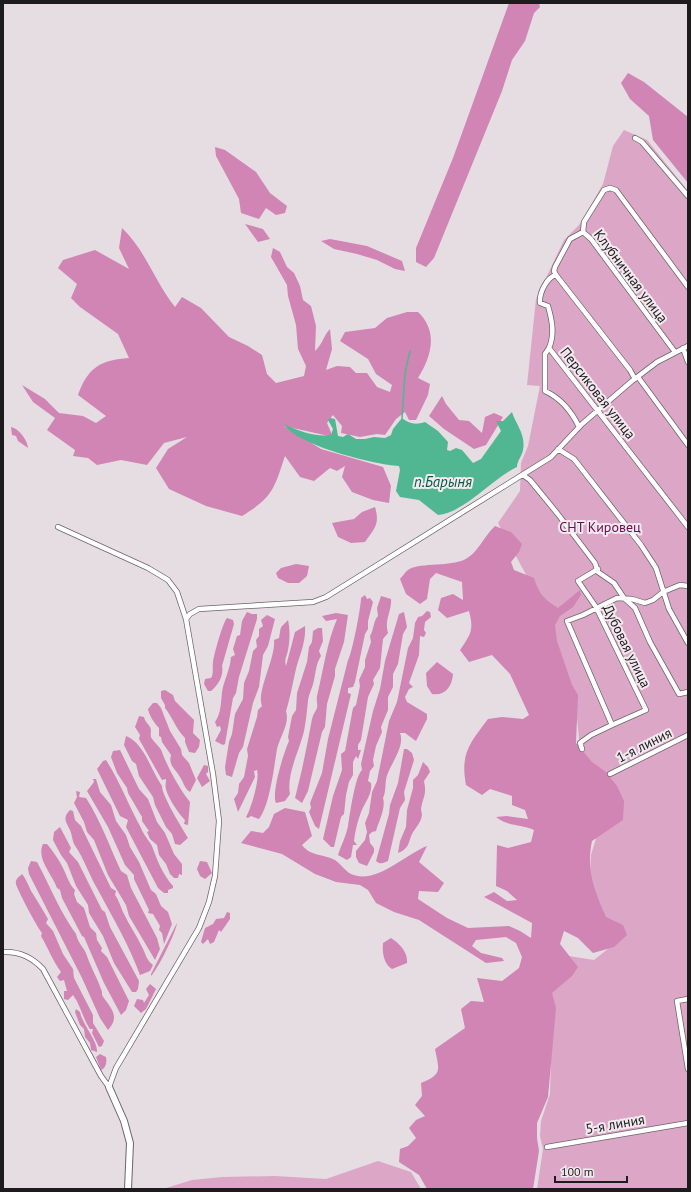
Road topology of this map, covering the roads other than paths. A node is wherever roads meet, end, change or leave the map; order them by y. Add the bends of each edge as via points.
1 (635, 138) dead end
2 (688, 196) edge
3 (583, 232) junction
4 (556, 274) junction
5 (688, 288) edge
6 (685, 347) edge
7 (549, 348) junction
8 (675, 352) junction
9 (688, 362) edge
10 (637, 378) junction
11 (598, 410) junction
12 (579, 427) junction
13 (688, 445) edge
14 (558, 449) junction
15 (523, 475) junction
16 (58, 527) dead end
17 (688, 527) edge
18 (598, 569) junction
19 (688, 586) edge
20 (663, 592) junction
21 (624, 598) junction
22 (596, 607) junction
23 (186, 619) junction
24 (688, 643) edge
25 (688, 692) edge
26 (612, 725) junction
27 (688, 735) edge
28 (582, 749) dead end
29 (610, 774) dead end
30 (3, 952) edge
31 (688, 999) edge
32 (688, 1068) edge
33 (109, 1087) junction
34 (688, 1123) edge
35 (547, 1147) dead end
36 (128, 1189) edge

1 - 2 street via 642,142
3 - 4 street, Клубничная улица via 570,238 555,267
3 - 5 street via 584,222 604,190 616,190
3 - 8 street, Клубничная улица via 591,239
4 - 7 street, Клубничная улица via 547,281 539,299 540,303 548,306 551,316 553,332
4 - 10 street
6 - 8 street
6 - 9 street
7 - 11 street, Персиковая улица
7 - 12 street, Персиковая улица via 545,354 545,391 555,396 573,413
8 - 10 street
10 - 11 street
10 - 13 street
11 - 12 street
11 - 17 street, Персиковая улица
12 - 14 street
14 - 15 street via 551,457
14 - 20 street via 574,459 641,545 656,568
15 - 18 street via 557,513
15 - 23 street via 326,597 313,602 199,609
16 - 23 street via 162,576 177,592
18 - 21 street via 598,572 614,583
18 - 22 street, Дубовая улица via 578,581
19 - 20 street via 680,585
20 - 21 street via 645,603
20 - 24 street via 669,609
21 - 22 street via 617,598
21 - 25 street via 635,608 650,642 679,694
22 - 26 street via 567,621 567,624
22 - 26 street, Дубовая улица via 646,710
23 - 33 street via 219,821 215,876 199,928 116,1068
26 - 28 street via 584,739 580,743
27 - 29 street, 1-я линия
30 - 33 street via 18,952 28,956 44,969
31 - 32 street via 677,1001
33 - 36 street via 130,1142
34 - 35 street, 5-я линия

